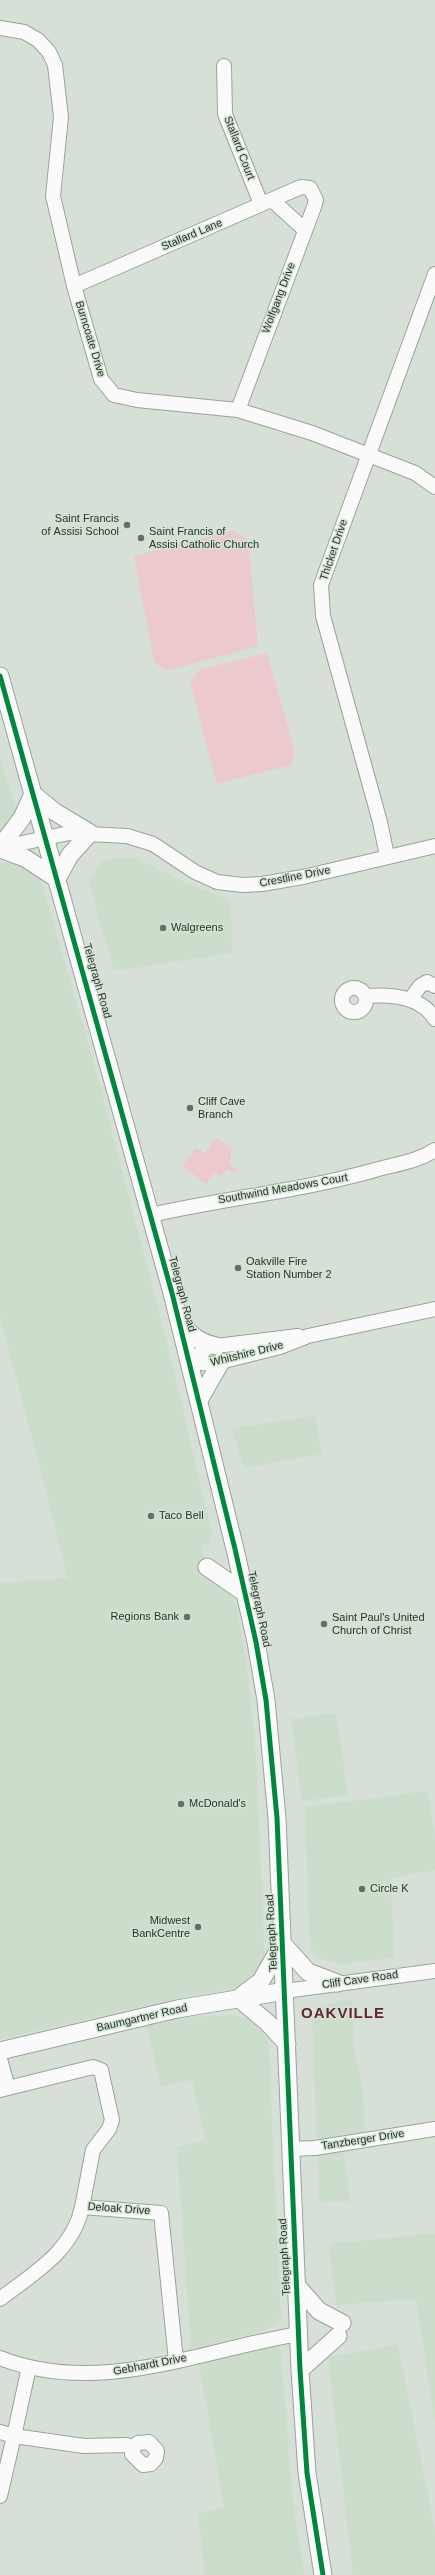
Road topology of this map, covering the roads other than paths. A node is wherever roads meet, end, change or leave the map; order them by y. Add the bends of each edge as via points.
1 (0, 28) edge
2 (224, 66) dead end
3 (310, 188) joint
4 (267, 202) junction
5 (305, 230) junction
6 (435, 274) edge
7 (74, 286) junction
8 (238, 410) junction
9 (370, 454) junction
10 (435, 487) edge
11 (0, 676) edge
12 (34, 794) junction
13 (90, 833) junction
14 (45, 837) junction
15 (435, 846) edge
16 (0, 848) edge
17 (387, 856) junction
18 (57, 879) junction
19 (435, 986) edge
20 (366, 996) dead end
21 (410, 1000) junction
22 (434, 1013) edge
23 (435, 1150) edge
24 (151, 1215) junction
25 (435, 1309) edge
26 (179, 1320) junction
27 (219, 1354) junction
28 (190, 1362) junction
29 (199, 1400) junction
30 (207, 1567) dead end
31 (246, 1594) junction
32 (282, 1943) junction
33 (435, 1971) edge
34 (337, 1983) junction
35 (285, 1991) junction
36 (238, 1998) junction
37 (287, 2044) junction
38 (0, 2051) edge
39 (0, 2059) edge
40 (4, 2089) edge
41 (435, 2129) edge
42 (291, 2149) junction
43 (82, 2207) junction
44 (297, 2286) junction
45 (0, 2300) edge
46 (298, 2334) junction
47 (0, 2358) edge
48 (176, 2361) junction
49 (29, 2367) junction
50 (300, 2370) junction
51 (0, 2432) edge
52 (14, 2436) junction
53 (134, 2447) dead end
54 (0, 2496) edge
55 (322, 2575) edge

1 - 7 street, Burncoate Drive via 24,32 38,40 49,52 55,65 61,117 53,196
2 - 4 street, Stallard Court via 225,114
3 - 4 street, Stallard Lane via 302,187
3 - 5 street, Wolfgang Drive via 316,200
4 - 5 street
4 - 7 street, Stallard Lane
5 - 8 street, Wolfgang Drive
6 - 9 street, Thicket Drive
7 - 8 street, Burncoate Drive via 101,379 114,395 137,400
8 - 9 street, Burncoate Drive
9 - 10 street, Burncoate Drive via 415,473
9 - 17 street, Thicket Drive via 321,585 323,616
11 - 12 main road, Telegraph Road
12 - 13 main road via 54,812
12 - 14 main road, Telegraph Road
12 - 16 main road via 22,818
13 - 14 street, Crestline Drive
13 - 17 street, Crestline Drive via 140,839 217,882 243,885 303,877
13 - 18 main road via 70,855
14 - 16 street, Crestline Drive
14 - 18 main road, Telegraph Road
15 - 17 street, Crestline Drive
16 - 18 main road via 25,858
18 - 24 main road, Telegraph Road
19 - 21 street via 427,982 420,986
20 - 21 street via 382,995
21 - 22 street
23 - 24 street, Southwind Meadows Court via 418,1160 325,1183 258,1193
24 - 26 main road, Telegraph Road
25 - 27 street, Whitshire Drive via 308,1336 280,1347
26 - 27 main road via 191,1336
26 - 28 main road, Telegraph Road
27 - 28 street, Whitshire Drive via 208,1347
27 - 29 main road
28 - 29 main road, Telegraph Road
29 - 31 main road, Telegraph Road
30 - 31 main road
31 - 32 main road, Telegraph Road via 271,1744
32 - 34 main road via 308,1972
32 - 35 main road, Telegraph Road
32 - 36 main road via 261,1981
33 - 34 street, Cliff Cave Road
34 - 35 street, Cliff Cave Road
35 - 36 main road, Baumgartner Road
35 - 37 main road, Telegraph Road
36 - 37 main road via 268,2023
36 - 38 main road, Baumgartner Road via 161,2012
37 - 42 main road, Telegraph Road
39 - 40 street
40 - 43 street, Deloak Drive via 93,2067 101,2070 112,2120 109,2130 93,2150
41 - 42 street, Tanzberger Drive via 315,2148
42 - 44 main road, Telegraph Road
43 - 45 street via 74,2233 66,2245
43 - 48 street, Deloak Drive via 161,2213
44 - 46 main road, Telegraph Road
44 - 50 main road via 319,2312 340,2329
46 - 48 street, Gebhardt Drive
46 - 50 main road, Telegraph Road
47 - 49 street, Gebhardt Drive
48 - 49 street, Gebhardt Drive via 107,2373 68,2373
49 - 52 street
50 - 55 main road, Telegraph Road via 308,2473
51 - 52 street
52 - 53 street via 84,2446
52 - 54 street

